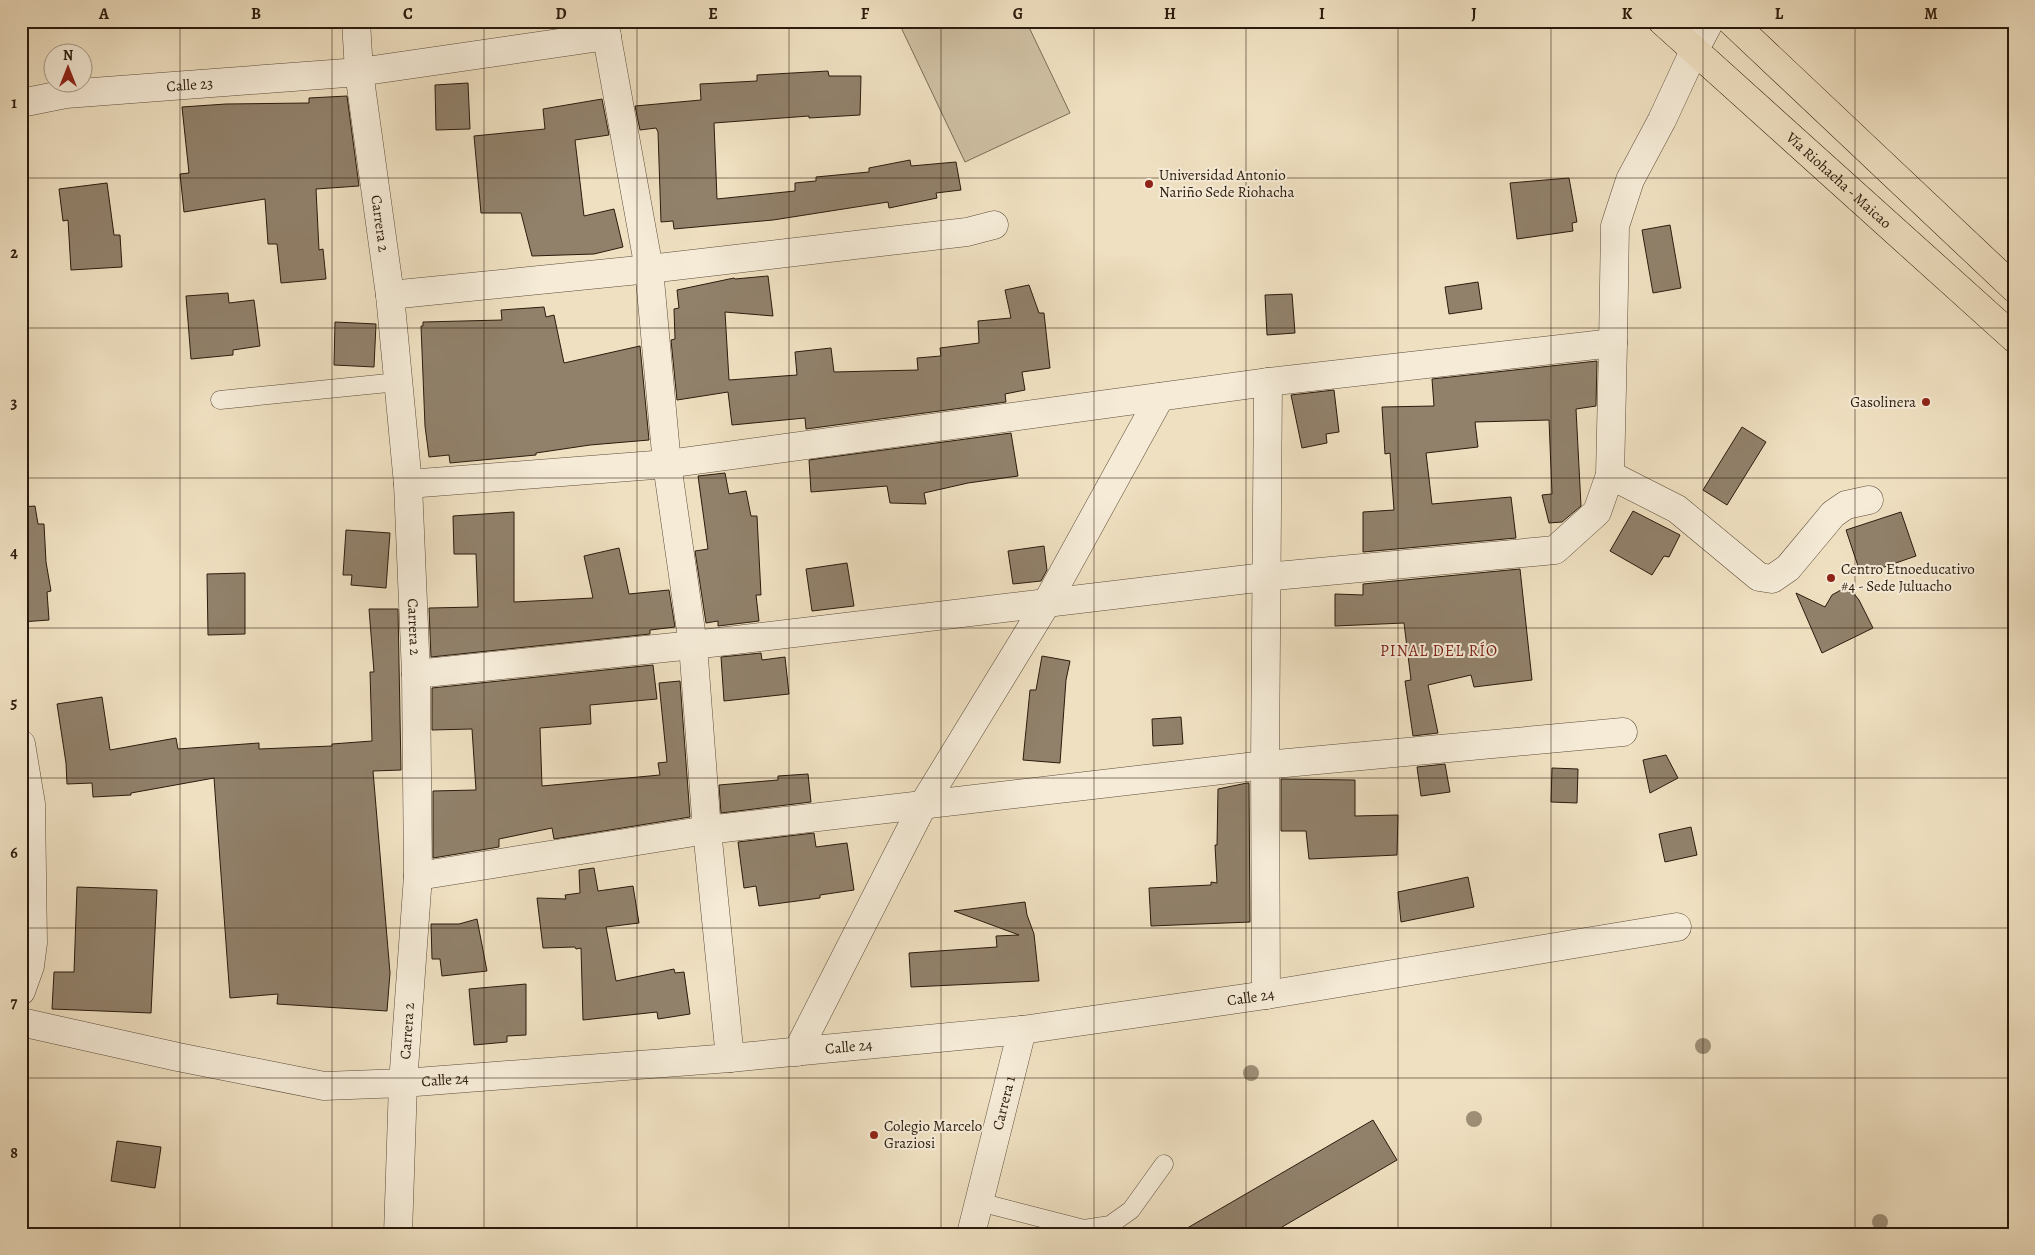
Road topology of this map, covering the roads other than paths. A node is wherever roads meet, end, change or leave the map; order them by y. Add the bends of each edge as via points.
1 (356, 21) edge
2 (1662, 21) edge
3 (1710, 21) edge
4 (1732, 21) edge
5 (606, 29) edge
6 (1694, 51) junction
7 (359, 72) junction
8 (21, 103) edge
9 (994, 225) dead end
10 (649, 269) junction
11 (2014, 288) edge
12 (390, 295) junction
13 (2014, 338) edge
14 (1613, 343) junction
15 (398, 382) junction
16 (1268, 382) junction
17 (1160, 397) junction
18 (220, 400) dead end
19 (667, 464) junction
20 (1610, 475) junction
21 (408, 484) junction
22 (1869, 500) dead end
23 (1265, 577) junction
24 (1046, 604) junction
25 (693, 645) junction
26 (416, 674) junction
27 (1623, 732) dead end
28 (21, 744) edge
29 (1264, 765) junction
30 (923, 805) junction
31 (707, 830) junction
32 (418, 876) junction
33 (1677, 927) dead end
34 (21, 991) edge
35 (1266, 994) junction
36 (21, 1022) edge
37 (1022, 1030) junction
38 (797, 1052) junction
39 (730, 1058) junction
40 (403, 1083) junction
41 (1164, 1164) dead end
42 (979, 1202) junction
43 (398, 1234) edge
44 (971, 1234) edge

1 - 7 street, Carrera 2
2 - 6 highway, Vía Riohacha - Maicao
3 - 6 street
4 - 11 highway
5 - 7 street, Calle 23
5 - 10 street
6 - 13 highway, Vía Riohacha - Maicao
6 - 14 street via 1630,180 1616,226
7 - 8 street, Calle 23 via 66,94
7 - 12 street, Carrera 2
9 - 10 street via 967,232
10 - 12 street
10 - 19 street
12 - 15 street, Carrera 2
14 - 16 street
14 - 20 street
15 - 18 lane
15 - 21 street, Carrera 2
16 - 17 street
16 - 23 street
17 - 19 street
17 - 24 street
19 - 21 street
19 - 25 street
20 - 22 street via 1677,509 1760,577 1772,579 1788,568 1833,514 1846,505
20 - 23 street via 1597,512 1555,550
21 - 26 street, Carrera 2
23 - 24 street
23 - 29 street
24 - 25 street
24 - 30 street
25 - 26 street
25 - 31 street
26 - 32 street, Carrera 2
27 - 29 street
28 - 34 street via 31,804 33,943 30,966
29 - 30 street
29 - 35 street
30 - 31 street
30 - 38 street
31 - 32 street
31 - 39 street
32 - 40 street, Carrera 2
33 - 35 street, Calle 24
35 - 37 street, Calle 24
36 - 40 street, Calle 24 via 324,1086
37 - 38 street, Calle 24
37 - 42 street, Carrera 1
38 - 39 street, Calle 24
39 - 40 street, Calle 24
40 - 43 street, Carrera 2
41 - 42 lane via 1131,1210 1110,1224 1084,1228
42 - 44 street, Carrera 1

